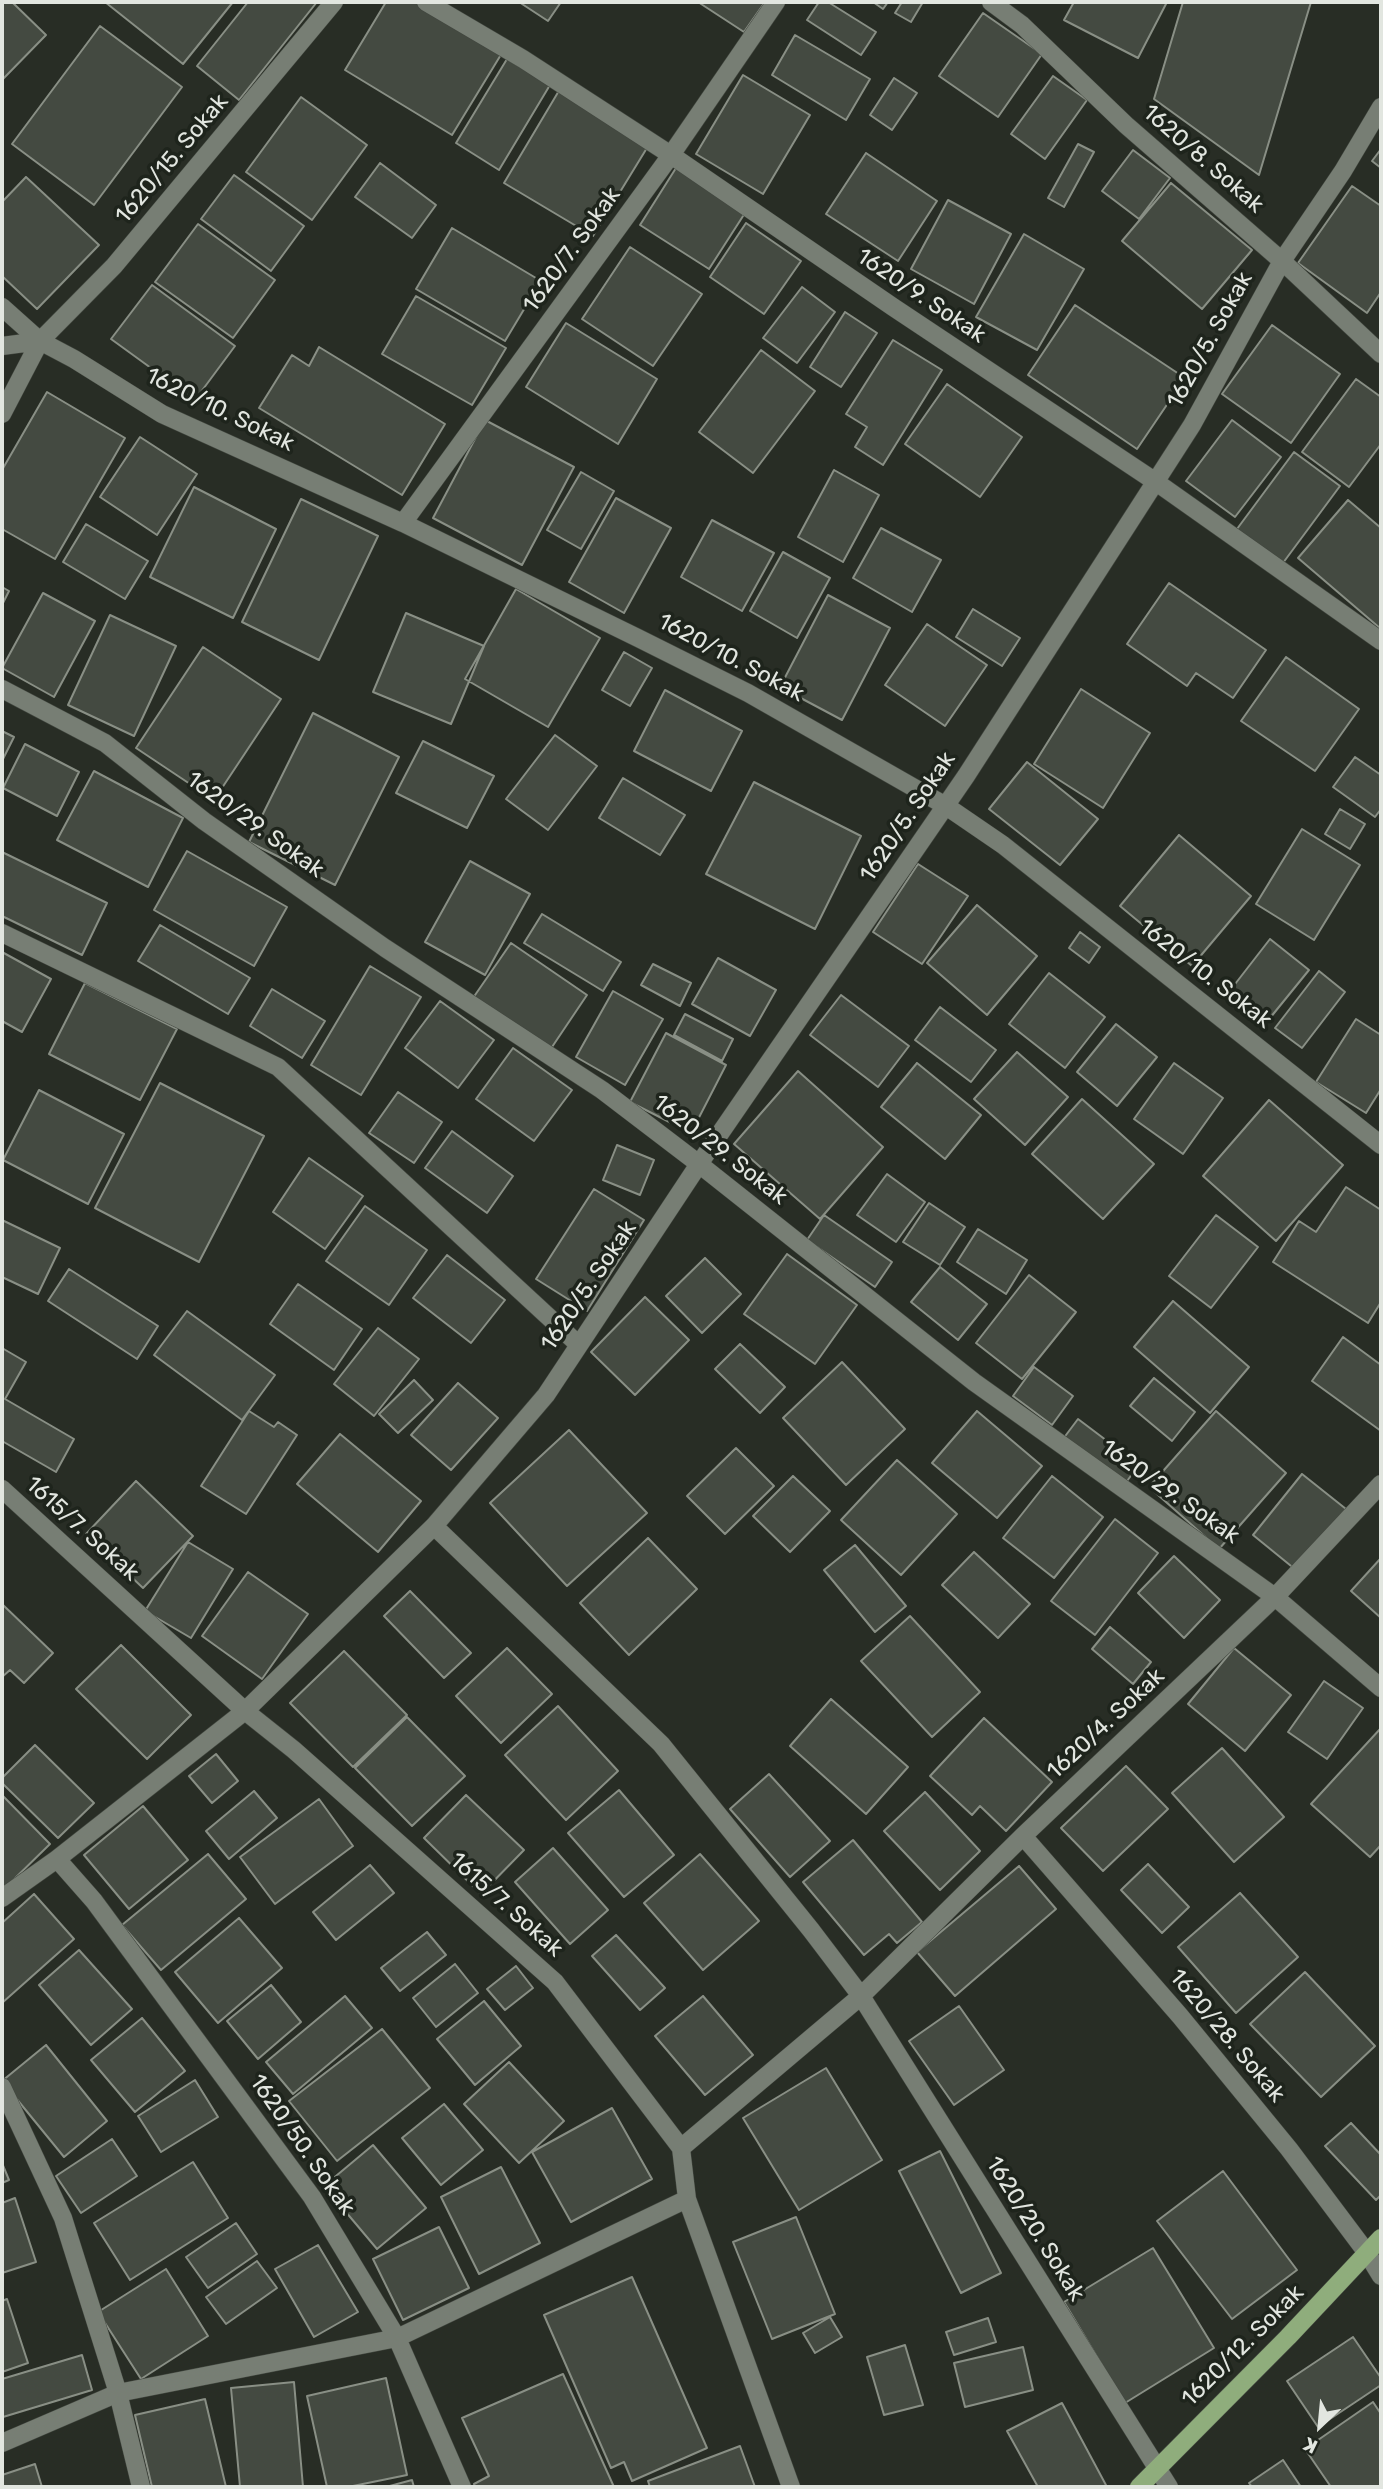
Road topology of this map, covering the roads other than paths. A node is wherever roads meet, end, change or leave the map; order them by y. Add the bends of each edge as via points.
1 (334, 2) edge
2 (426, 2) edge
3 (776, 2) edge
4 (991, 2) edge
5 (1381, 107) edge
6 (671, 155) junction
7 (1282, 261) junction
8 (2, 307) edge
9 (40, 341) junction
10 (2, 346) edge
11 (1381, 354) edge
12 (2, 414) edge
13 (1156, 482) junction
14 (403, 523) junction
15 (1381, 641) edge
16 (2, 689) edge
17 (946, 806) junction
18 (2, 933) edge
19 (1381, 1145) edge
20 (699, 1164) junction
21 (579, 1345) junction
22 (1381, 1484) edge
23 (2, 1489) edge
24 (434, 1526) junction
25 (1275, 1597) junction
26 (1381, 1688) edge
27 (245, 1712) junction
28 (1023, 1836) junction
29 (57, 1859) junction
30 (2, 1898) edge
31 (861, 1996) junction
32 (2, 2087) edge
33 (681, 2148) junction
34 (687, 2199) junction
35 (1381, 2238) edge
36 (1367, 2253) junction
37 (1381, 2276) edge
38 (397, 2338) junction
39 (118, 2393) junction
40 (2, 2443) edge
41 (1156, 2468) junction
42 (141, 2487) edge
43 (462, 2487) edge
44 (791, 2487) edge
45 (1139, 2487) edge
46 (1169, 2487) edge

1 - 9 street, 1620/15. Sokak via 114,267
2 - 6 street, 1620/9. Sokak
3 - 6 street, 1620/7. Sokak
4 - 7 street, 1620/8. Sokak
5 - 7 street, 1620/5. Sokak
6 - 13 street, 1620/9. Sokak
6 - 14 street, 1620/7. Sokak
7 - 11 street, 1620/8. Sokak
7 - 13 street, 1620/5. Sokak
8 - 9 street, 1620/10. Sokak
9 - 10 street
9 - 12 street, 1620/15. Sokak
9 - 14 street, 1620/10. Sokak via 162,414
13 - 15 street, 1620/9. Sokak
13 - 17 street, 1620/5. Sokak
14 - 17 street, 1620/10. Sokak via 748,693
16 - 20 street, 1620/29. Sokak via 105,743 204,821 385,948 602,1090
17 - 19 street, 1620/10. Sokak via 1014,853
17 - 20 street, 1620/5. Sokak
18 - 21 street via 278,1067
20 - 21 street, 1620/5. Sokak
20 - 25 street, 1620/29. Sokak via 974,1382
21 - 24 street, 1620/5. Sokak via 546,1395
22 - 25 street, 1620/4. Sokak
23 - 27 street, 1615/7. Sokak
24 - 27 street, 1620/5. Sokak
24 - 31 street, 1620/20. Sokak via 661,1744
25 - 26 street, 1620/29. Sokak
25 - 28 street, 1620/4. Sokak
27 - 29 street, 1620/5. Sokak
27 - 33 street, 1615/7. Sokak via 294,1750 555,1982
28 - 31 street, 1620/4. Sokak
28 - 36 street, 1620/28. Sokak via 1180,2016
29 - 30 street, 1620/5. Sokak
29 - 38 street, 1620/50. Sokak via 102,1912 312,2197
31 - 33 street, 1620/4. Sokak
31 - 41 street, 1620/20. Sokak
32 - 39 street via 63,2218
33 - 34 street
34 - 38 street
34 - 44 street
35 - 36 main road, 1620/12. Sokak
36 - 37 street, 1620/28. Sokak
36 - 41 main road, 1620/12. Sokak
38 - 39 street
38 - 43 street, 1620/50. Sokak
39 - 40 street
39 - 42 street
41 - 45 main road, 1620/12. Sokak
41 - 46 street, 1620/20. Sokak

